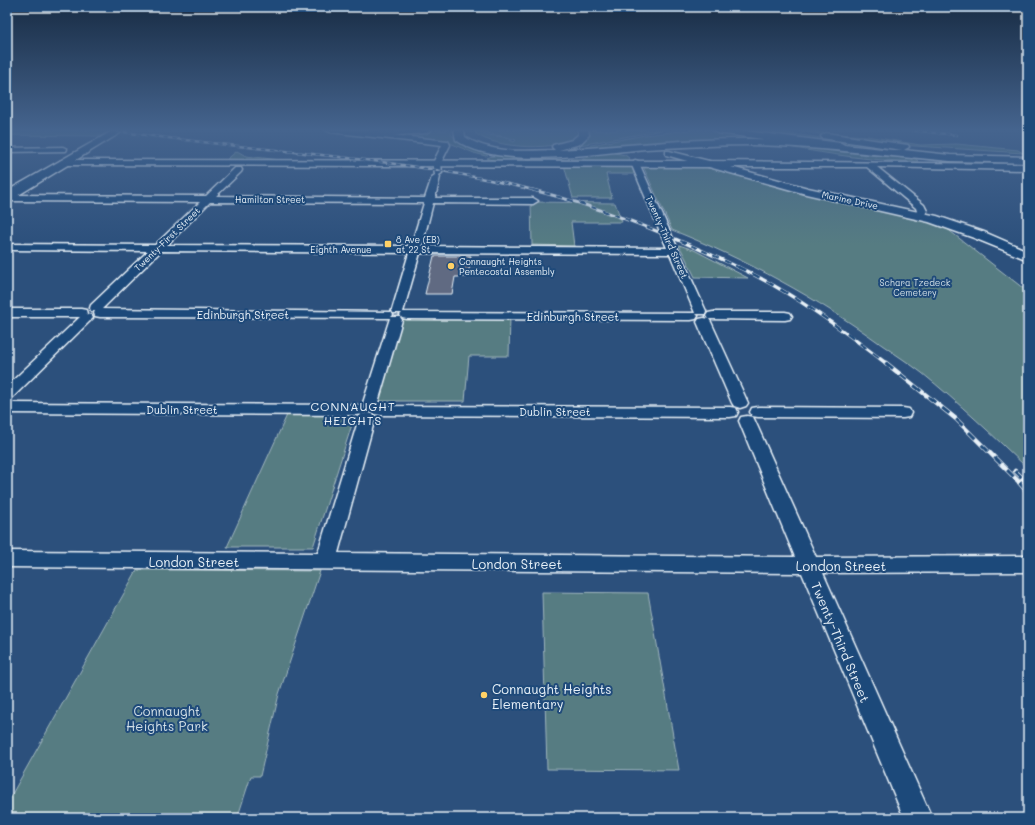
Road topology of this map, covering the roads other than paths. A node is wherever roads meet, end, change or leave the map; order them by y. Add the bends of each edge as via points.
1 (53, 168) edge
2 (333, 168) edge
3 (499, 168) edge
4 (637, 168) edge
5 (725, 168) edge
6 (873, 168) edge
7 (238, 170) dead end
8 (437, 171) junction
9 (7, 197) edge
10 (208, 199) junction
11 (430, 200) junction
12 (533, 200) dead end
13 (919, 215) junction
14 (7, 247) edge
15 (158, 248) junction
16 (415, 249) junction
17 (674, 251) junction
18 (1028, 256) edge
19 (7, 313) edge
20 (91, 313) junction
21 (397, 315) junction
22 (702, 316) junction
23 (785, 316) dead end
24 (7, 395) edge
25 (7, 406) edge
26 (735, 408) junction
27 (369, 410) junction
28 (903, 413) dead end
29 (752, 416) junction
30 (7, 559) edge
31 (326, 561) junction
32 (1028, 564) edge
33 (808, 565) junction
34 (918, 818) edge

1 - 9 main road
2 - 8 street
3 - 8 street
4 - 17 street, Twenty-Third Street
5 - 13 street, Marine Drive via 806,191
6 - 13 street via 921,207
7 - 10 street, Twenty-First Street
8 - 11 street
9 - 10 street, Hamilton Street
10 - 11 street, Hamilton Street
10 - 15 street, Twenty-First Street
11 - 12 street, Hamilton Street
11 - 16 street
13 - 18 street, Marine Drive via 979,235
14 - 15 street, Eighth Avenue
15 - 16 street, Eighth Avenue
15 - 20 street, Twenty-First Street
16 - 17 street, Eighth Avenue
16 - 21 street
17 - 22 street, Twenty-Third Street
19 - 20 street, Edinburgh Street
20 - 21 street, Edinburgh Street
20 - 24 street, Twenty-First Street
21 - 22 street, Edinburgh Street
21 - 27 street
22 - 23 street, Edinburgh Street
22 - 26 street, Twenty-Third Street
25 - 27 street, Dublin Street
26 - 27 street, Dublin Street
26 - 29 street via 749,405
27 - 31 street
28 - 29 street
29 - 33 street, Twenty-Third Street
30 - 31 street, London Street
31 - 33 street, London Street
32 - 33 street, London Street
33 - 34 street, Twenty-Third Street

